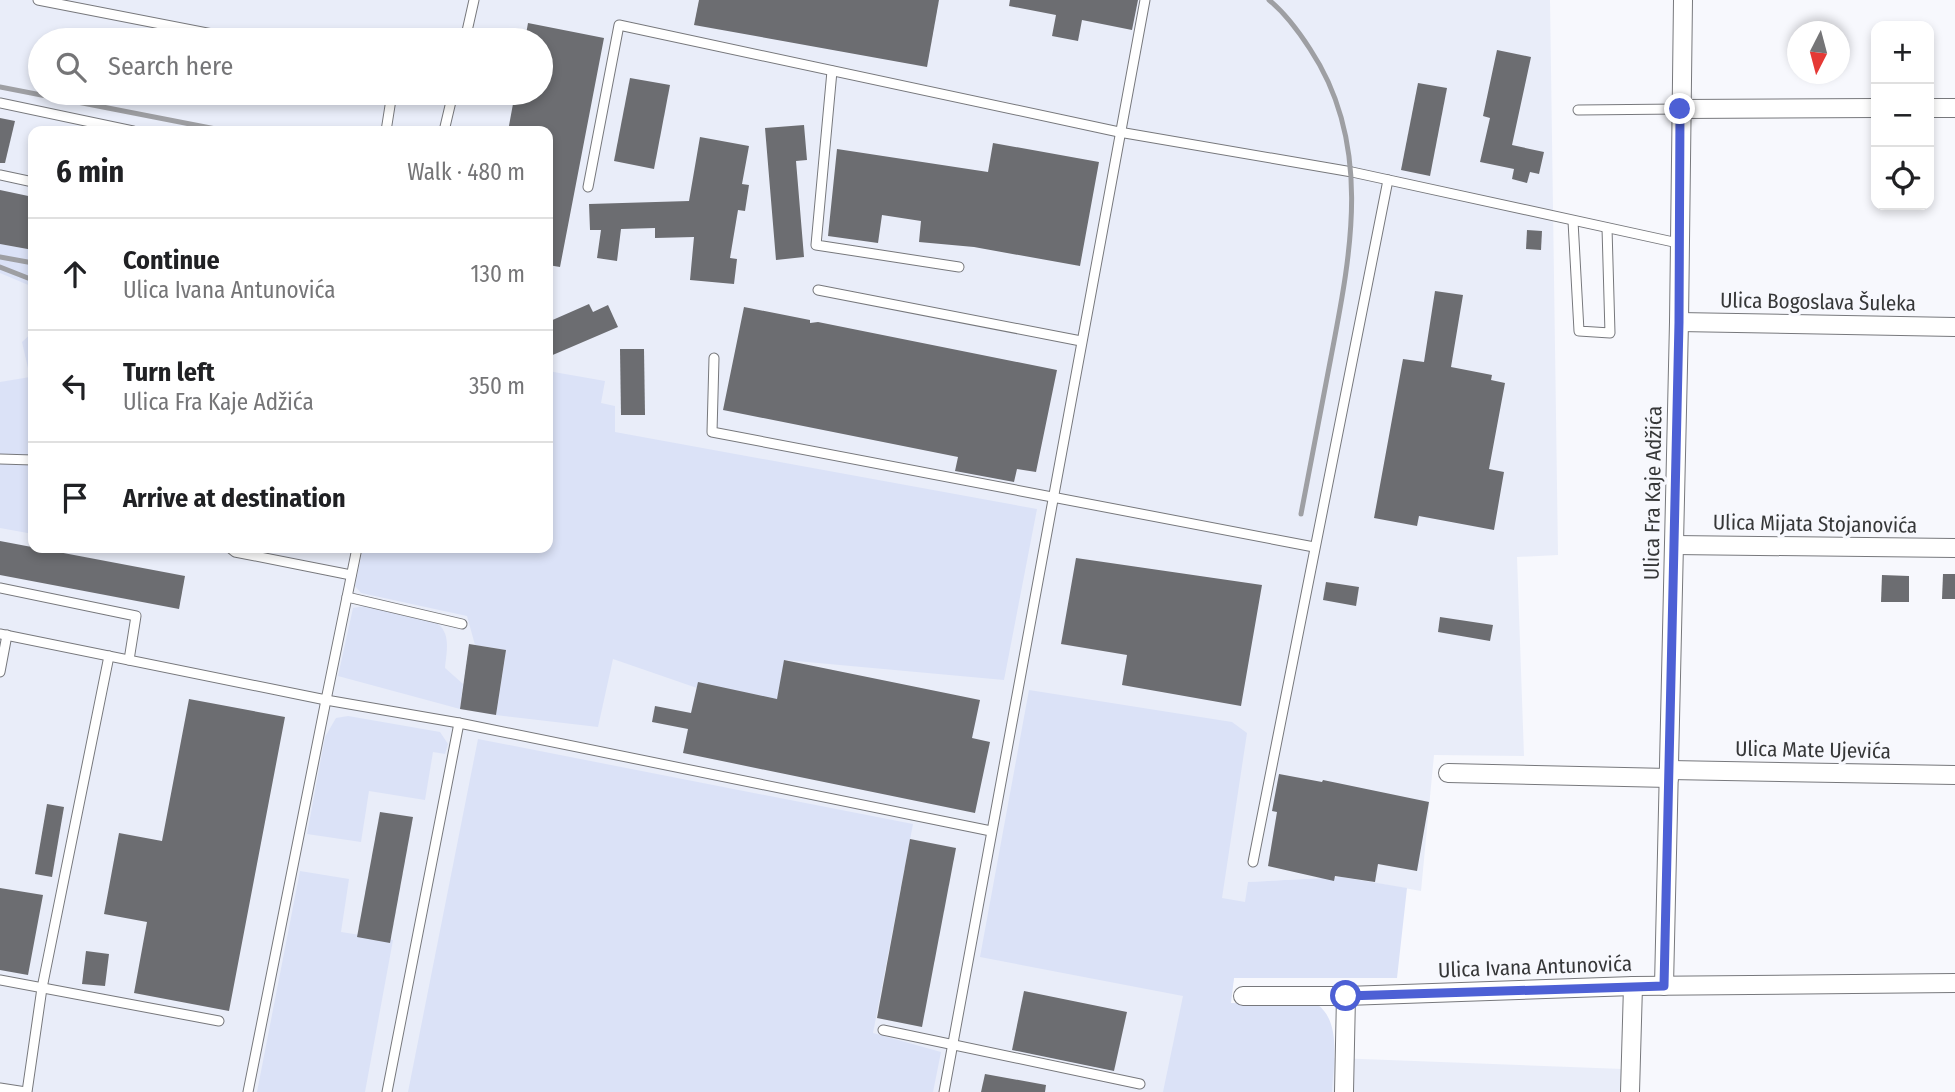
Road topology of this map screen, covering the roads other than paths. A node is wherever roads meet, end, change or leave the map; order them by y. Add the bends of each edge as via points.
1 (38, 0) edge
2 (474, 0) edge
3 (1145, 0) edge
4 (1683, 0) edge
5 (182, 28) edge
6 (468, 28) edge
7 (832, 71) junction
8 (0, 103) edge
9 (391, 105) edge
10 (450, 105) edge
11 (1871, 108) edge
12 (1934, 108) edge
13 (1955, 108) edge
14 (1680, 109) junction
15 (1578, 110) dead end
16 (109, 126) edge
17 (387, 126) edge
18 (445, 126) edge
19 (1119, 132) junction
20 (0, 175) edge
21 (1388, 180) junction
22 (28, 181) edge
23 (588, 187) dead end
24 (1573, 221) junction
25 (1607, 228) junction
26 (1678, 243) junction
27 (958, 267) dead end
28 (818, 290) dead end
29 (1679, 322) junction
30 (1955, 327) edge
31 (1081, 341) junction
32 (714, 358) dead end
33 (0, 458) edge
34 (28, 460) edge
35 (1053, 496) junction
36 (1674, 545) junction
37 (1314, 547) junction
38 (1955, 548) edge
39 (240, 553) edge
40 (356, 553) edge
41 (351, 575) junction
42 (0, 589) edge
43 (347, 597) junction
44 (462, 624) dead end
45 (4, 635) edge
46 (109, 656) junction
47 (129, 660) junction
48 (0, 672) edge
49 (326, 700) junction
50 (459, 723) junction
51 (1448, 773) dead end
52 (1670, 774) junction
53 (1955, 775) edge
54 (991, 831) junction
55 (1254, 862) dead end
56 (0, 980) edge
57 (1955, 983) edge
58 (1633, 986) junction
59 (1664, 986) junction
60 (42, 988) junction
61 (1243, 996) dead end
62 (1346, 996) junction
63 (219, 1021) dead end
64 (883, 1030) dead end
65 (953, 1045) junction
66 (1140, 1084) dead end
67 (0, 1088) edge
68 (11, 1091) edge
69 (26, 1092) edge
70 (248, 1092) edge
71 (387, 1092) edge
72 (944, 1092) edge
73 (1344, 1092) edge
74 (1630, 1092) edge

1 - 5 lane
2 - 6 lane
3 - 19 lane
4 - 14 street, Ulica Fra Kaje Adžića
7 - 19 lane
7 - 23 lane via 619,25
7 - 27 lane via 816,245
8 - 16 lane
9 - 17 lane
10 - 18 lane
11 - 14 street
12 - 13 street
14 - 15 lane
14 - 26 street, Ulica Fra Kaje Adžića
19 - 21 lane
19 - 31 lane
20 - 22 lane
21 - 24 lane
21 - 37 lane
24 - 25 lane
24 - 25 lane via 1579,331 1610,333
25 - 26 lane
26 - 29 street, Ulica Fra Kaje Adžića
28 - 31 lane
29 - 30 street, Ulica Bogoslava Šuleka
29 - 36 street, Ulica Fra Kaje Adžića
31 - 35 lane
32 - 35 lane via 712,432
33 - 34 lane
35 - 37 lane
35 - 54 lane
36 - 38 street, Ulica Mijata Stojanovića
36 - 52 street, Ulica Fra Kaje Adžića
37 - 55 lane
39 - 41 lane
40 - 41 lane
41 - 43 lane
42 - 47 lane via 136,617
43 - 44 lane
43 - 49 lane
45 - 46 lane
45 - 48 lane
46 - 47 lane
46 - 60 lane
47 - 49 lane
49 - 50 lane
49 - 70 lane
50 - 54 lane
50 - 71 lane
51 - 52 street, Ulica Mate Ujevića
52 - 53 street, Ulica Mate Ujevića
52 - 59 street, Ulica Fra Kaje Adžića
54 - 65 lane
56 - 60 lane
57 - 59 street, Ulica Ivana Antunovića
58 - 59 street, Ulica Ivana Antunovića
58 - 62 street, Ulica Ivana Antunovića
58 - 74 street
60 - 63 lane
60 - 69 lane
61 - 62 street, Ulica Ivana Antunovića
62 - 73 street
64 - 65 lane
65 - 66 lane
65 - 72 lane
67 - 68 lane
68 - 69 lane

